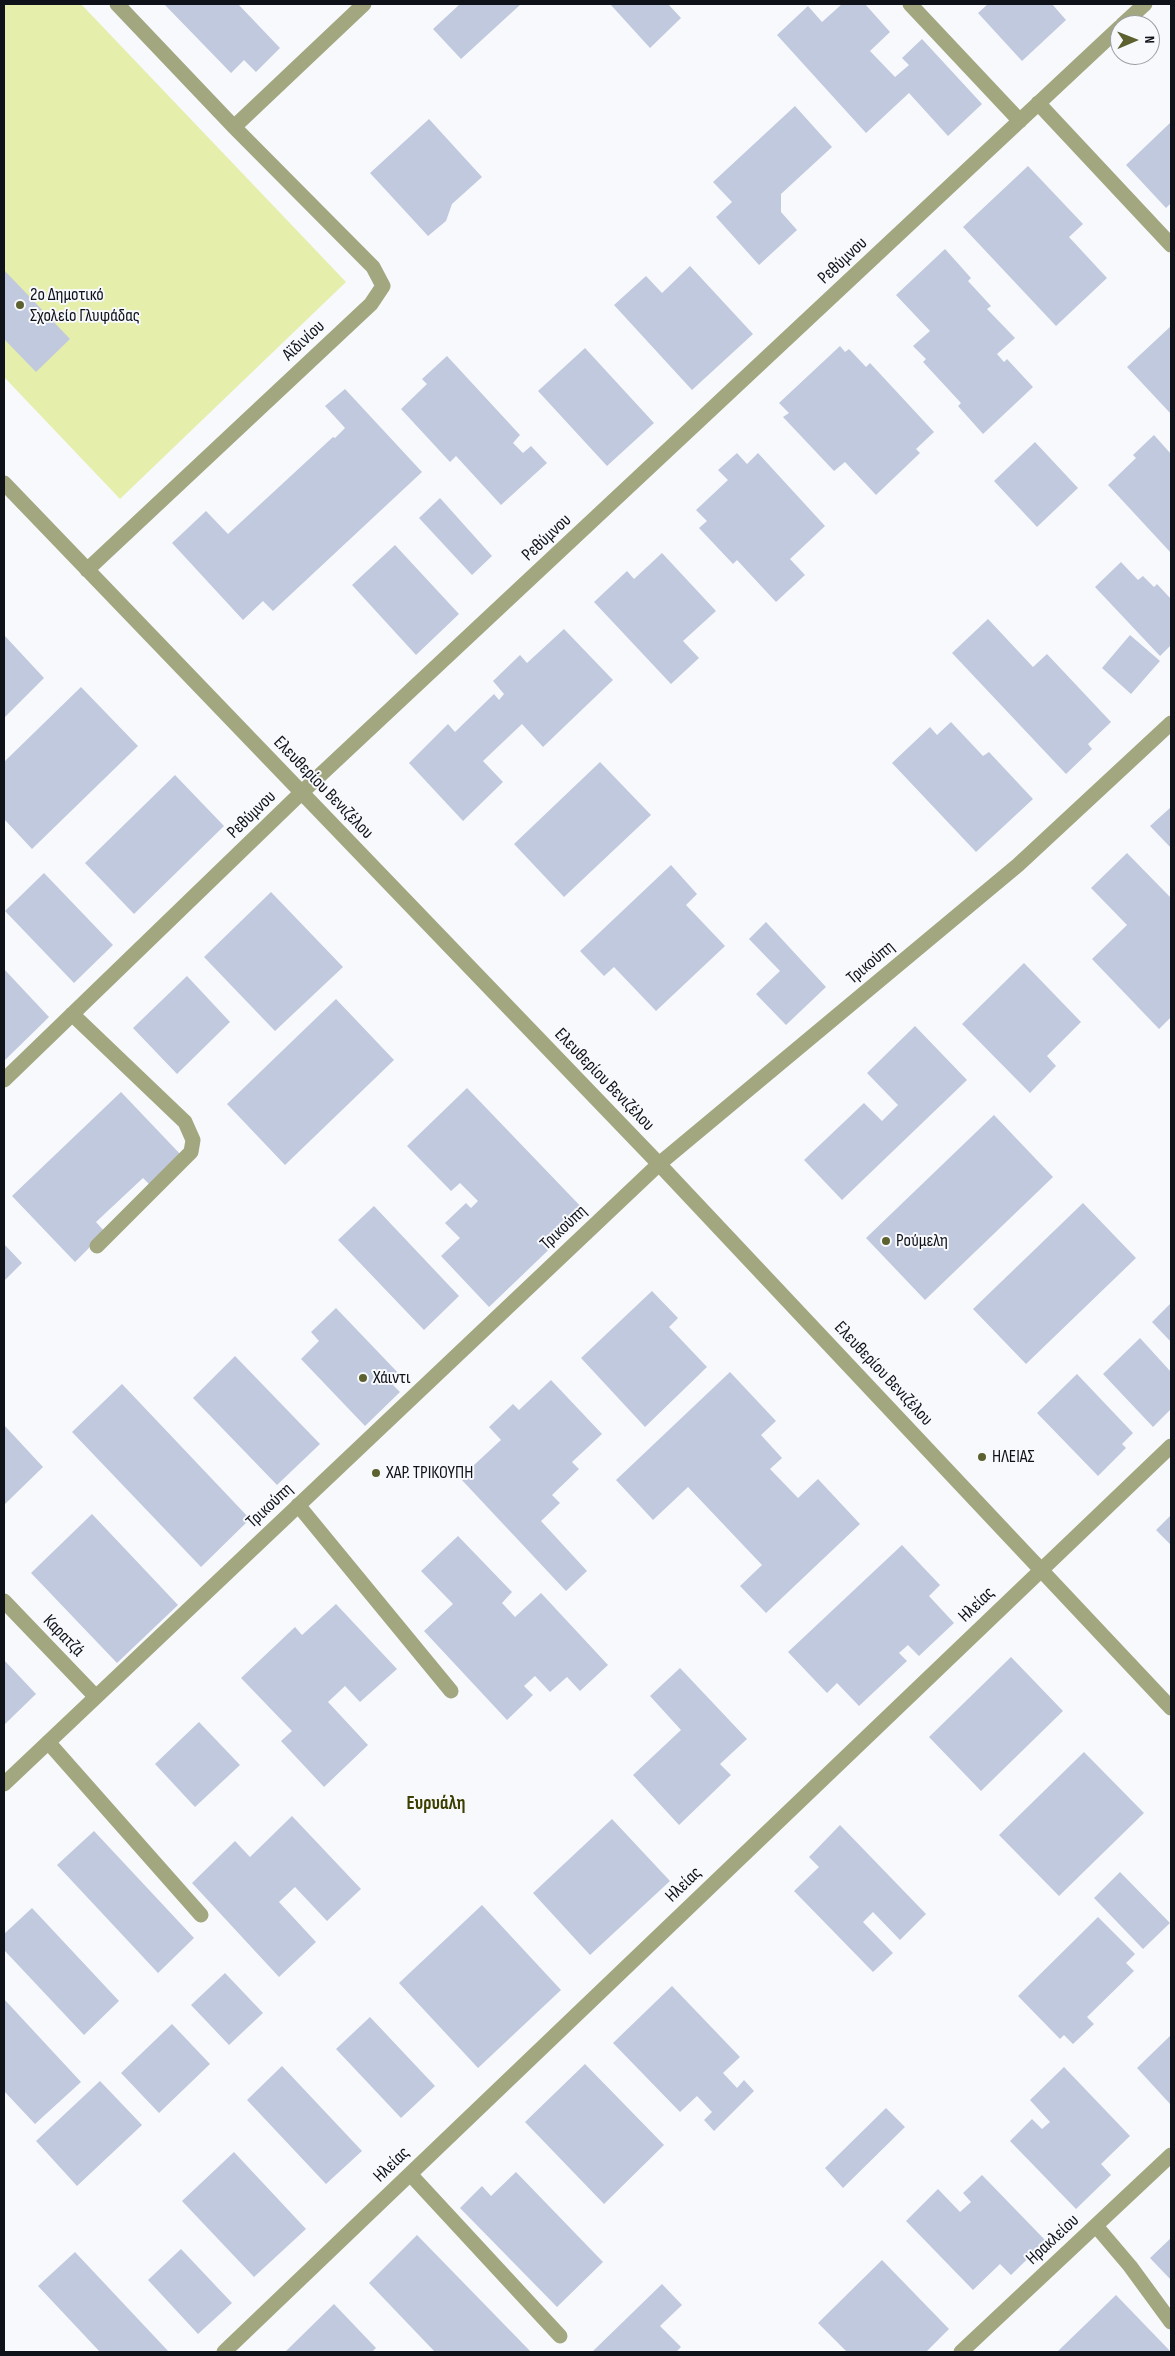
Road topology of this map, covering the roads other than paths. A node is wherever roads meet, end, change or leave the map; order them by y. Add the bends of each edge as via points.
1 (117, 4) edge
2 (364, 4) edge
3 (910, 4) edge
4 (1145, 4) edge
5 (1133, 15) edge
6 (1110, 36) edge
7 (1038, 103) junction
8 (1020, 121) junction
9 (234, 127) junction
10 (1171, 245) edge
11 (4, 483) edge
12 (87, 570) junction
13 (1171, 723) edge
14 (301, 793) junction
15 (72, 1014) junction
16 (4, 1080) edge
17 (659, 1164) junction
18 (97, 1246) dead end
19 (1171, 1446) edge
20 (298, 1505) junction
21 (1041, 1569) junction
22 (4, 1601) edge
23 (451, 1691) dead end
24 (96, 1697) junction
25 (1171, 1708) edge
26 (48, 1742) junction
27 (4, 1784) edge
28 (201, 1915) dead end
29 (1171, 2155) edge
30 (410, 2174) junction
31 (1096, 2226) junction
32 (1171, 2322) edge
33 (560, 2336) dead end
34 (235, 2349) edge
35 (961, 2352) edge

1 - 9 street, Αϊδινίου
2 - 9 street
3 - 8 street
4 - 5 street, Ρεθύμνου
6 - 7 street, Ρεθύμνου
7 - 8 street, Ρεθύμνου
7 - 10 street
8 - 14 street, Ρεθύμνου
9 - 12 street, Αϊδινίου via 373,267 383,286 371,304
11 - 12 street, Ελευθερίου Βενιζέλου
12 - 14 street, Ελευθερίου Βενιζέλου
13 - 17 street, Τρικούπη via 1018,865
14 - 15 street, Ρεθύμνου
14 - 17 street, Ελευθερίου Βενιζέλου
15 - 16 street, Ρεθύμνου
15 - 18 street via 185,1122 193,1140 191,1152
17 - 20 street, Τρικούπη
17 - 21 street, Ελευθερίου Βενιζέλου
19 - 21 street, Ηλείας
20 - 23 street
20 - 24 street, Τρικούπη
21 - 25 street, Ελευθερίου Βενιζέλου
21 - 30 street, Ηλείας
22 - 24 street, Καρατζά
24 - 26 street, Τρικούπη
26 - 27 street, Τρικούπη
26 - 28 street
29 - 31 street, Ηρακλείου
30 - 33 street
30 - 34 street, Ηλείας
31 - 32 street
31 - 35 street, Ηρακλείου

